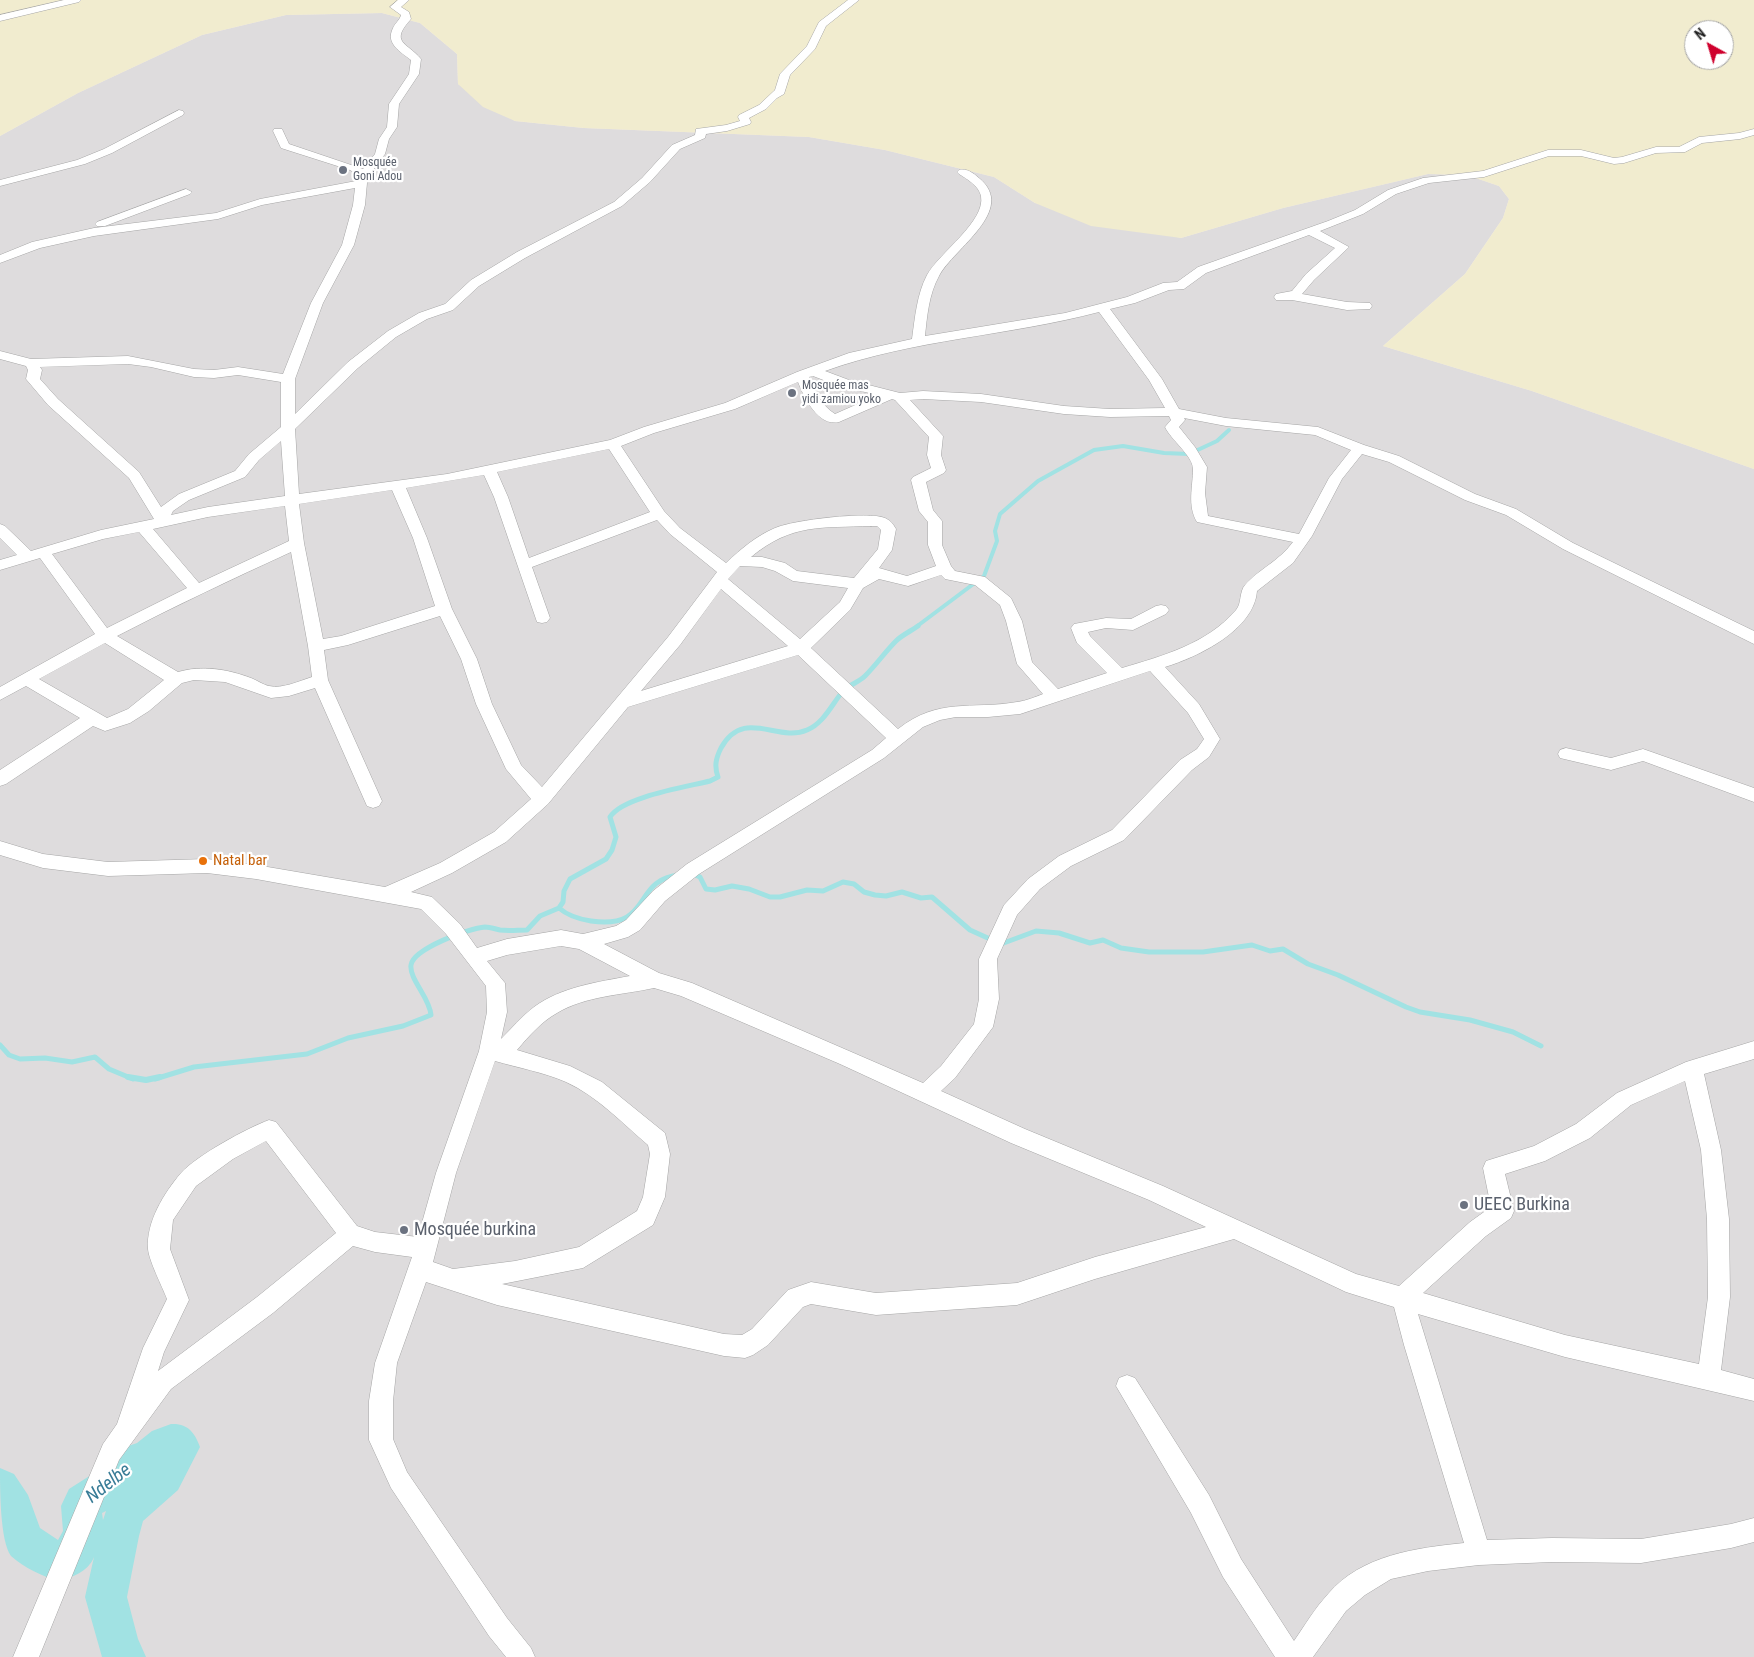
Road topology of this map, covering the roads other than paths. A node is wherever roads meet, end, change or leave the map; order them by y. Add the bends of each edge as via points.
1 (76, 0) edge
2 (404, 0) edge
3 (854, 0) edge
4 (0, 18) edge
5 (179, 114) dead end
6 (278, 131) dead end
7 (1754, 132) edge
8 (963, 172) dead end
9 (363, 179) junction
10 (0, 183) edge
11 (186, 192) dead end
12 (1310, 231) junction
13 (61, 239) junction
14 (0, 259) edge
15 (1366, 306) dead end
16 (1102, 307) junction
17 (918, 341) junction
18 (0, 355) edge
19 (31, 363) junction
20 (808, 373) junction
21 (288, 379) junction
22 (895, 396) junction
23 (1172, 412) junction
24 (288, 428) junction
25 (612, 444) junction
26 (1359, 448) junction
27 (489, 470) junction
28 (397, 485) junction
29 (292, 501) junction
30 (659, 514) junction
31 (162, 521) junction
32 (142, 525) junction
33 (0, 529) edge
34 (1302, 539) junction
35 (297, 544) junction
36 (34, 554) junction
37 (0, 565) edge
38 (524, 565) junction
39 (944, 568) junction
40 (727, 570) junction
41 (858, 584) junction
42 (198, 591) junction
43 (444, 608) junction
44 (1161, 610) dead end
45 (542, 618) dead end
46 (105, 636) junction
47 (1754, 638) edge
48 (316, 646) junction
49 (801, 648) junction
50 (1152, 664) junction
51 (1119, 675) junction
52 (26, 679) junction
53 (176, 679) junction
54 (320, 680) junction
55 (0, 694) edge
56 (1056, 697) junction
57 (622, 703) junction
58 (93, 718) junction
59 (896, 738) junction
60 (1566, 754) dead end
61 (0, 779) edge
62 (1754, 795) edge
63 (542, 799) junction
64 (373, 801) dead end
65 (0, 848) edge
66 (388, 894) junction
67 (583, 942) junction
68 (463, 943) junction
69 (654, 980) junction
70 (1754, 1050) edge
71 (494, 1052) junction
72 (1693, 1068) junction
73 (926, 1093) junction
74 (1234, 1229) junction
75 (350, 1235) junction
76 (422, 1259) junction
77 (449, 1278) junction
78 (1403, 1297) junction
79 (1709, 1378) junction
80 (1127, 1386) dead end
81 (1754, 1390) edge
82 (126, 1432) junction
83 (1754, 1530) edge
84 (1479, 1554) junction
85 (26, 1657) edge
86 (522, 1657) edge
87 (1290, 1657) edge
88 (1298, 1657) edge

1 - 4 street
2 - 9 street via 395,7 406,14 406,19 396,30 396,39 400,47 416,59 414,74 394,104 392,127 380,154
3 - 24 street via 822,24 804,56 785,74 780,92 763,107 746,114 743,117 746,122 700,131 701,136 671,150 646,180 618,204 521,255 475,282 449,306 392,334 353,365
5 - 10 street via 82,162
6 - 9 street via 285,146 354,168
7 - 12 street via 1699,140 1681,150 1656,150 1614,161 1581,153 1548,152 1484,174 1427,180 1392,192 1359,212
8 - 17 street via 982,187 987,199 985,211 937,268 924,298
9 - 13 street via 260,202 218,216
9 - 21 street via 348,245 317,303
11 - 13 street
12 - 15 street via 1344,247 1286,297
12 - 16 street via 1202,270 1180,286 1168,286
13 - 14 street
16 - 17 street via 1066,317
16 - 23 street via 1155,379
17 - 20 street via 854,356
18 - 19 street
19 - 21 street via 128,360 194,373 238,371
19 - 31 street via 35,370 33,379 53,402 134,475
20 - 22 street
20 - 22 street via 806,389 818,408 834,419
20 - 25 street via 730,406
21 - 24 street
22 - 23 street via 981,398 1110,413
22 - 39 street via 936,436 934,455 939,470 918,480 926,510 935,521 935,545
23 - 26 street via 1226,422 1318,431
23 - 34 street via 1178,420 1172,427 1175,434 1200,467 1198,505 1202,518
24 - 29 street
24 - 31 street via 254,457 240,474 184,497 167,508
25 - 27 street
25 - 30 street
26 - 34 street via 1336,478
26 - 47 street via 1394,459 1470,497 1511,512 1568,546
27 - 28 street
27 - 38 street
28 - 29 street
28 - 43 street via 420,538
29 - 31 street
29 - 35 street
30 - 38 street
30 - 40 street via 675,531
31 - 32 street
32 - 36 street
32 - 42 street
33 - 36 street
34 - 50 street via 1288,559 1250,589 1243,612 1219,635 1179,657
35 - 42 street
35 - 48 street
36 - 37 street
36 - 46 street
38 - 45 street
39 - 41 street via 908,581 878,573
39 - 56 street via 950,575 980,581 1006,602 1025,664
40 - 41 street via 762,562 780,567 793,576
40 - 41 street via 771,535 785,529 881,522 890,529 885,550
40 - 49 street
40 - 57 street
41 - 49 street via 845,606
42 - 46 street
43 - 48 street via 342,641
43 - 63 street via 469,659 484,704 514,769
44 - 51 street via 1133,625 1106,623 1078,628 1083,639
46 - 52 street
46 - 53 street
48 - 54 street
49 - 57 street
49 - 59 street
50 - 51 street
50 - 73 street via 1196,711 1212,739 1203,753 1186,765 1118,835 1065,861 1034,884 1010,910 988,959 988,999 983,1027 948,1072
51 - 56 street
52 - 55 street
52 - 58 street
53 - 54 street via 197,674 228,677 274,692
53 - 58 street via 115,724 105,725
54 - 64 street
56 - 59 street via 1020,708 937,714
57 - 63 street
58 - 61 street
59 - 67 street via 878,754 693,869 659,896 632,925 621,932
60 - 62 street via 1611,764 1643,755
63 - 66 street via 500,837 446,868
65 - 66 street via 42,861 80,866 108,869 207,866
66 - 68 street via 426,902
67 - 68 street via 560,938 507,947
67 - 69 street
68 - 71 street via 495,983
69 - 71 street via 556,1004
69 - 73 street via 685,989
70 - 72 street
71 - 76 street via 446,1174
71 - 77 street via 574,1076 606,1097 658,1140 660,1154 654,1197 645,1218 583,1257 515,1272
72 - 78 street via 1624,1099 1583,1131 1538,1154 1493,1168 1503,1211 1478,1229
72 - 79 street via 1711,1150 1718,1218 1719,1297
73 - 74 street
74 - 77 street via 1095,1268 1017,1294 876,1304 811,1293 796,1298 760,1337 745,1347 497,1294
74 - 78 street via 1354,1284
75 - 76 street
75 - 82 street via 265,1305 163,1381
75 - 82 street via 269,1129 226,1152 189,1179 162,1217 159,1249 178,1300 154,1348
76 - 77 street
76 - 86 street via 386,1363 381,1401 381,1440 403,1487
78 - 79 street via 1565,1346
78 - 84 street
79 - 81 street
80 - 87 street via 1200,1504 1232,1568
82 - 85 street via 111,1452
83 - 84 street via 1641,1551 1552,1550
84 - 88 street via 1428,1559 1387,1568 1356,1586 1337,1602

